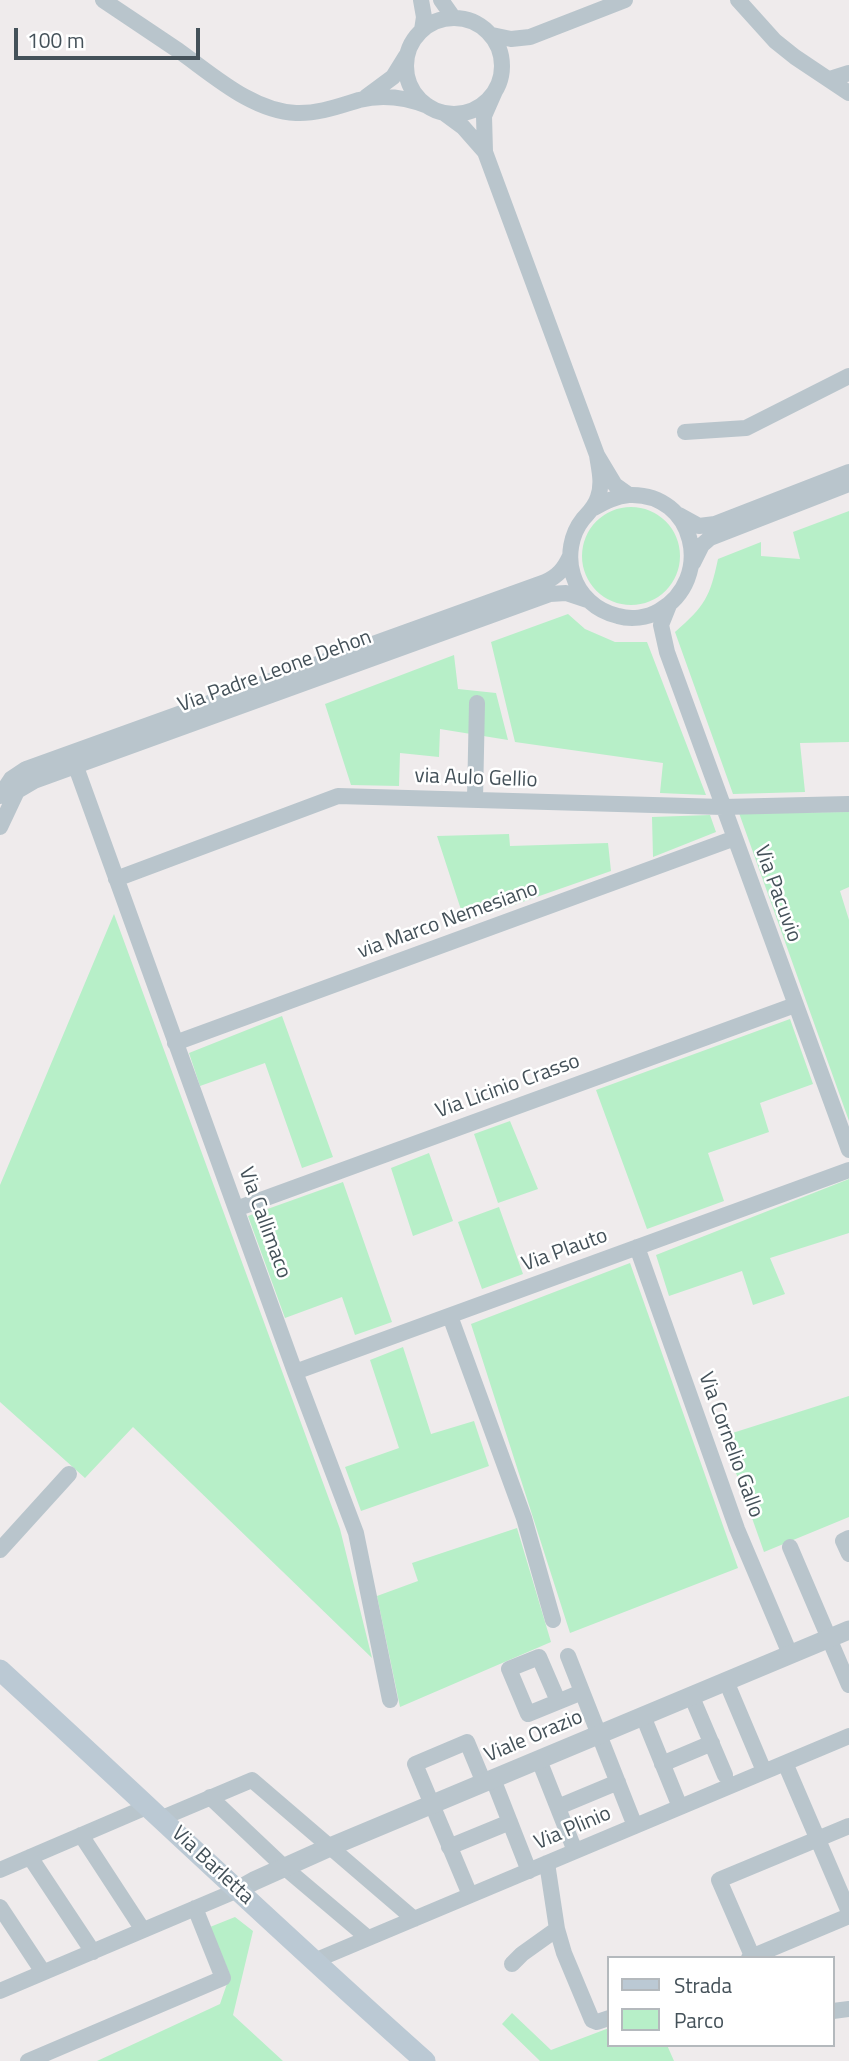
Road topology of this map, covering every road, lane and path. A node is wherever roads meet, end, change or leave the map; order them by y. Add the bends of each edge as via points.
1 (103, 0) edge
2 (421, 0) edge
3 (442, 0) edge
4 (625, 0) edge
5 (738, 0) edge
6 (453, 17) junction
7 (422, 30) junction
8 (492, 35) junction
9 (530, 37) junction
10 (408, 54) junction
11 (502, 62) junction
12 (849, 73) edge
13 (830, 79) junction
14 (495, 91) junction
15 (849, 93) edge
16 (361, 100) junction
17 (435, 109) junction
18 (485, 152) junction
19 (849, 376) edge
20 (685, 432) dead end
21 (597, 455) junction
22 (849, 472) edge
23 (849, 484) edge
24 (629, 495) junction
25 (666, 505) junction
26 (594, 508) junction
27 (570, 556) junction
28 (693, 563) junction
29 (587, 600) junction
30 (669, 605) junction
31 (619, 617) junction
32 (667, 652) junction
33 (477, 703) dead end
34 (76, 767) junction
35 (0, 796) edge
36 (475, 799) junction
37 (849, 804) edge
38 (723, 807) junction
39 (0, 827) edge
40 (735, 838) junction
41 (116, 879) junction
42 (795, 1005) junction
43 (175, 1043) junction
44 (849, 1150) edge
45 (849, 1170) edge
46 (236, 1209) junction
47 (637, 1247) junction
48 (450, 1316) junction
49 (295, 1372) junction
50 (69, 1474) dead end
51 (849, 1538) edge
52 (790, 1547) dead end
53 (0, 1550) edge
54 (849, 1554) edge
55 (554, 1620) dead end
56 (849, 1630) edge
57 (830, 1638) junction
58 (790, 1654) junction
59 (568, 1656) dead end
60 (0, 1670) edge
61 (726, 1681) junction
62 (849, 1685) edge
63 (582, 1692) junction
64 (691, 1695) junction
65 (390, 1700) dead end
66 (558, 1701) dead end
67 (643, 1716) junction
68 (600, 1734) junction
69 (849, 1736) edge
70 (712, 1743) junction
71 (538, 1760) junction
72 (786, 1763) junction
73 (662, 1764) junction
74 (764, 1772) junction
75 (725, 1775) dead end
76 (489, 1781) junction
77 (618, 1782) junction
78 (210, 1797) junction
79 (431, 1804) junction
80 (558, 1807) junction
81 (680, 1807) junction
82 (156, 1812) junction
83 (510, 1822) junction
84 (635, 1826) junction
85 (849, 1826) edge
86 (81, 1836) junction
87 (818, 1839) junction
88 (330, 1847) junction
89 (449, 1847) junction
90 (575, 1851) junction
91 (30, 1857) junction
92 (547, 1863) junction
93 (284, 1867) junction
94 (0, 1870) edge
95 (529, 1871) junction
96 (238, 1890) junction
97 (470, 1895) junction
98 (0, 1907) edge
99 (195, 1908) junction
100 (849, 1914) edge
101 (414, 1919) junction
102 (557, 1929) junction
103 (143, 1930) junction
104 (368, 1938) junction
105 (93, 1952) junction
106 (752, 1956) edge
107 (754, 1956) edge
108 (314, 1961) junction
109 (512, 1964) dead end
110 (43, 1972) junction
111 (0, 1991) edge
112 (608, 2018) edge
113 (27, 2061) edge
114 (425, 2061) edge

1 - 16 street via 267,107 299,113
2 - 7 street
3 - 6 street
4 - 9 street
5 - 13 street via 775,41
6 - 7 street
6 - 8 street via 481,25
7 - 10 street
8 - 9 street
8 - 11 street
9 - 11 street
10 - 16 street via 393,77
10 - 17 street via 409,82 416,95
11 - 14 street
12 - 13 street
13 - 15 street
14 - 17 street via 472,110 457,114
14 - 18 street via 484,116
16 - 17 street via 402,97
17 - 18 street via 463,127
18 - 21 street
19 - 20 street via 746,428
21 - 24 street via 615,485
21 - 26 street via 601,483
22 - 25 street via 705,526 688,521
23 - 28 street via 710,538
24 - 25 street
24 - 26 street
25 - 28 street via 688,532
26 - 27 street via 581,521
27 - 29 street via 572,572
27 - 35 street, Via Padre Leone Dehon via 563,570 545,582 26,769 11,779
28 - 30 street via 681,593
29 - 31 street
29 - 34 street, Via Padre Leone Dehon via 566,593 550,594
30 - 31 street via 654,614
30 - 32 street, Via Pacuvio via 662,625
31 - 32 street, Via Pacuvio via 649,625
32 - 38 street, Via Pacuvio
33 - 36 street
34 - 39 street, Via Padre Leone Dehon via 24,785
34 - 41 street, Via Callimaco
36 - 38 street, via Aulo Gellio
36 - 41 street, via Aulo Gellio via 338,796
37 - 38 street, via Aulo Gellio
38 - 40 street, Via Pacuvio
40 - 42 street, Via Pacuvio
40 - 43 street, via Marco Nemesiano
41 - 43 street, Via Callimaco
42 - 44 street, Via Pacuvio
42 - 46 street, Via Licinio Crasso
43 - 46 street, Via Callimaco
45 - 47 street, Via Plauto
46 - 49 street, Via Callimaco
47 - 48 street, Via Plauto
47 - 58 street, Via Cornelio Gallo via 737,1529
48 - 49 street, Via Plauto
48 - 55 street via 524,1518
49 - 65 street, Via Callimaco via 356,1533
50 - 53 street
51 - 54 street via 843,1541
52 - 57 street
56 - 57 street, Viale Orazio
57 - 58 street, Viale Orazio
57 - 62 street
58 - 61 street, Viale Orazio
59 - 63 street
60 - 82 main road, Via Barletta
61 - 64 street, Viale Orazio
61 - 74 street
63 - 66 street
63 - 68 street
64 - 67 street, Viale Orazio
64 - 70 street
67 - 68 street, Viale Orazio
67 - 73 street
68 - 71 street, Viale Orazio
68 - 77 street
69 - 72 street, Via Plinio
70 - 73 street
70 - 75 street
71 - 76 street, Viale Orazio
71 - 80 street
72 - 74 street, Via Plinio
72 - 87 street
73 - 81 street
74 - 81 street, Via Plinio
76 - 79 street, Viale Orazio
76 - 79 street via 467,1742 415,1764
76 - 83 street
77 - 80 street
77 - 84 street
78 - 82 street
78 - 88 street via 252,1780
78 - 93 street
79 - 88 street, Viale Orazio
79 - 89 street
80 - 90 street
81 - 84 street, Via Plinio
82 - 86 street
82 - 96 main road, Via Barletta
83 - 89 street
83 - 95 street
84 - 90 street, Via Plinio
85 - 87 street
86 - 91 street
86 - 103 street
87 - 100 street
87 - 106 street via 719,1880
88 - 93 street, Viale Orazio
88 - 101 street
89 - 97 street
90 - 92 street, Via Plinio
91 - 94 street
91 - 105 street
92 - 95 street, Via Plinio
92 - 102 street
93 - 96 street, Viale Orazio
93 - 104 street
95 - 97 street, Via Plinio
96 - 99 street
96 - 108 main road, Via Barletta
97 - 101 street, Via Plinio
98 - 110 street
99 - 103 street
99 - 113 street via 223,1978
100 - 107 street
101 - 104 street, Via Plinio
102 - 109 street
102 - 112 street via 592,2020
103 - 105 street
104 - 108 street, Via Plinio
105 - 110 street
108 - 114 main road, Via Barletta
110 - 111 street

